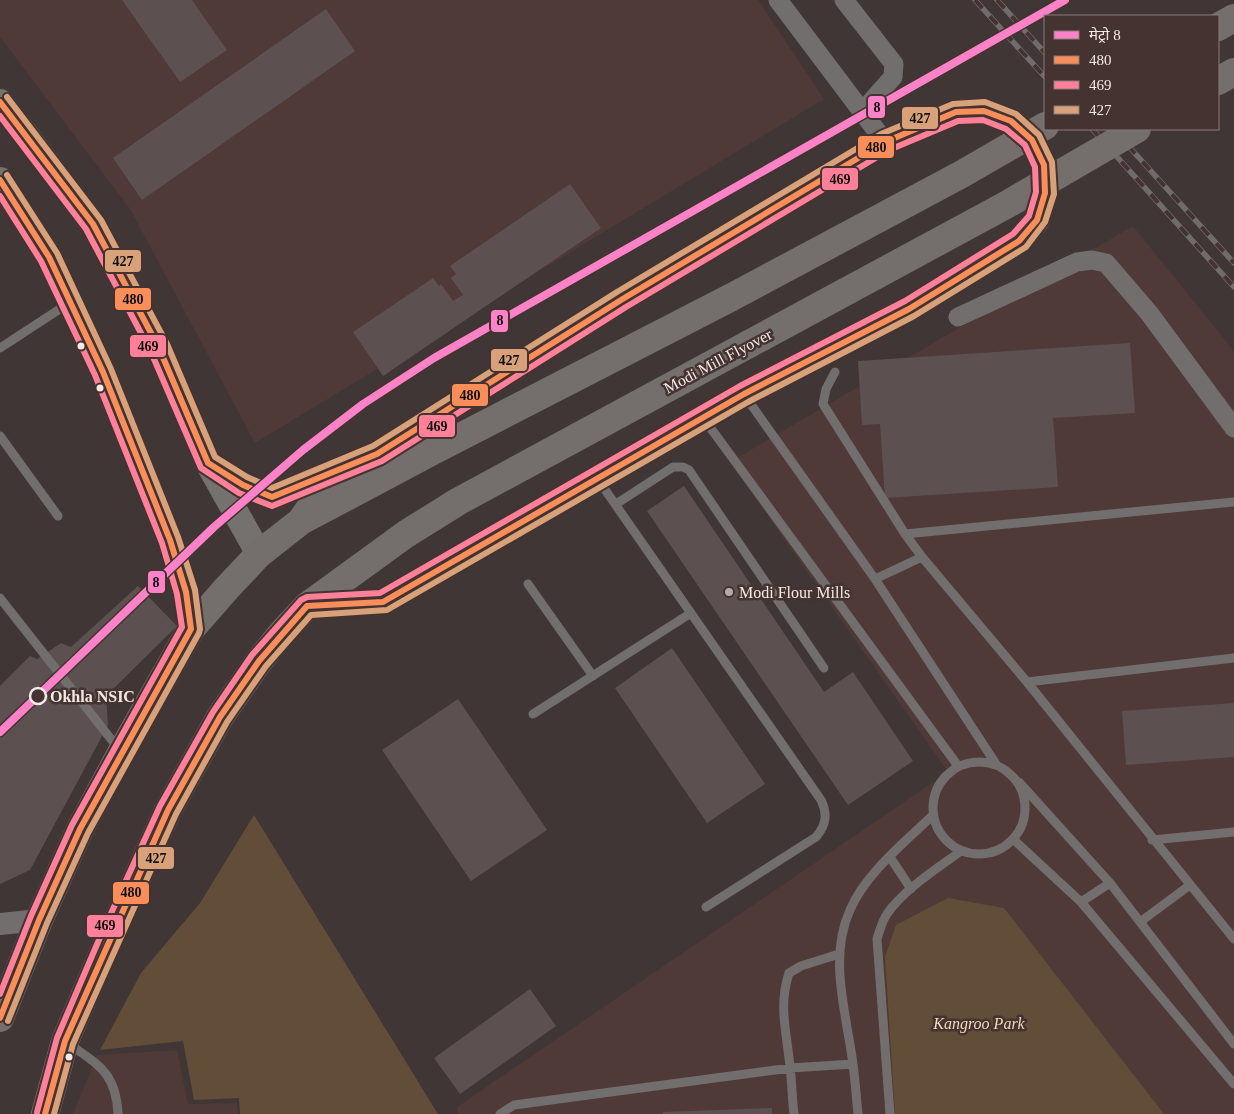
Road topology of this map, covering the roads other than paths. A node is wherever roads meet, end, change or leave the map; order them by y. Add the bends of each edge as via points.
1 (778, 0) edge
2 (844, 0) edge
3 (1234, 18) edge
4 (1219, 26) edge
5 (1234, 72) edge
6 (1219, 81) edge
7 (0, 102) edge
8 (862, 112) junction
9 (1044, 127) edge
10 (1135, 130) edge
11 (885, 142) junction
12 (0, 180) edge
13 (70, 302) junction
14 (958, 317) dead end
15 (0, 348) edge
16 (835, 372) dead end
17 (744, 394) junction
18 (703, 417) junction
19 (1234, 428) edge
20 (0, 436) edge
21 (208, 463) junction
22 (335, 472) junction
23 (598, 478) junction
24 (1234, 502) edge
25 (616, 504) junction
26 (58, 516) dead end
27 (301, 521) junction
28 (905, 534) junction
29 (259, 554) junction
30 (922, 557) junction
31 (876, 580) junction
32 (528, 584) dead end
33 (0, 598) edge
34 (308, 606) junction
35 (691, 613) junction
36 (191, 629) junction
37 (1234, 658) edge
38 (824, 668) dead end
39 (593, 676) junction
40 (1027, 682) junction
41 (534, 714) dead end
42 (121, 753) junction
43 (996, 764) junction
44 (958, 766) junction
45 (1019, 782) junction
46 (933, 815) junction
47 (1234, 832) edge
48 (1014, 840) junction
49 (1152, 840) junction
50 (961, 851) junction
51 (890, 857) junction
52 (1110, 882) junction
53 (1190, 885) junction
54 (911, 889) junction
55 (1081, 902) junction
56 (706, 907) dead end
57 (38, 920) junction
58 (1140, 922) junction
59 (0, 924) edge
60 (1234, 939) edge
61 (839, 954) junction
62 (0, 1018) edge
63 (65, 1041) junction
64 (1234, 1044) edge
65 (853, 1064) junction
66 (790, 1068) junction
67 (1234, 1084) edge
68 (45, 1114) edge
69 (118, 1114) edge
70 (500, 1114) edge
71 (794, 1114) edge
72 (858, 1114) edge
73 (890, 1114) edge

1 - 8 street
2 - 8 street via 894,64 892,77
3 - 4 main road
5 - 6 main road
7 - 21 main road via 92,224 159,348
8 - 11 street
9 - 27 main road, bridge via 738,293
10 - 34 main road, Modi Mill Flyover, bridge via 1006,205 459,501 406,534
11 - 17 main road via 956,112 984,111 1011,121 1032,140 1044,165 1046,193 1037,220 1019,241 909,309
11 - 22 main road via 621,300 377,454
12 - 13 main road via 49,257
13 - 15 lane
13 - 36 main road via 103,372 170,540 186,592
14 - 19 street via 1077,262 1092,260 1106,264 1149,313
16 - 28 lane via 823,404
17 - 18 main road
17 - 31 lane
18 - 23 main road
18 - 44 lane
20 - 26 lane
21 - 22 main road via 272,497
21 - 29 main road
22 - 27 main road
23 - 25 lane
23 - 34 main road via 383,602
24 - 28 lane
25 - 35 lane
25 - 38 lane via 673,467 689,470
27 - 29 main road
28 - 30 lane
29 - 36 main road
30 - 31 lane
30 - 40 lane
31 - 43 lane
32 - 39 lane
33 - 42 lane
34 - 63 main road, Modi Mill Flyover via 259,661 220,717 191,767 118,918
35 - 39 lane
35 - 56 lane via 826,809 823,828 816,837
36 - 42 main road
37 - 40 lane
39 - 41 lane
40 - 49 lane
42 - 57 main road via 80,829
43 - 44 lane via 975,762
43 - 45 lane
44 - 46 lane via 938,785
45 - 48 lane via 1026,800 1026,811
45 - 52 lane
46 - 50 lane via 945,840
46 - 51 lane
47 - 49 lane
48 - 50 lane via 1001,850 986,854
48 - 55 lane
49 - 53 lane
50 - 54 lane
51 - 54 lane
51 - 61 lane via 850,909
52 - 55 lane
52 - 58 lane
53 - 58 lane
53 - 60 lane
54 - 73 lane via 888,913 877,939
55 - 67 lane
57 - 59 street
57 - 62 main road
58 - 64 lane
61 - 65 lane
61 - 66 lane via 789,973 782,1002
63 - 68 main road, Modi Mill Flyover
63 - 69 lane via 109,1076 114,1086
65 - 66 lane
65 - 72 lane
66 - 70 lane via 514,1105
66 - 71 lane

